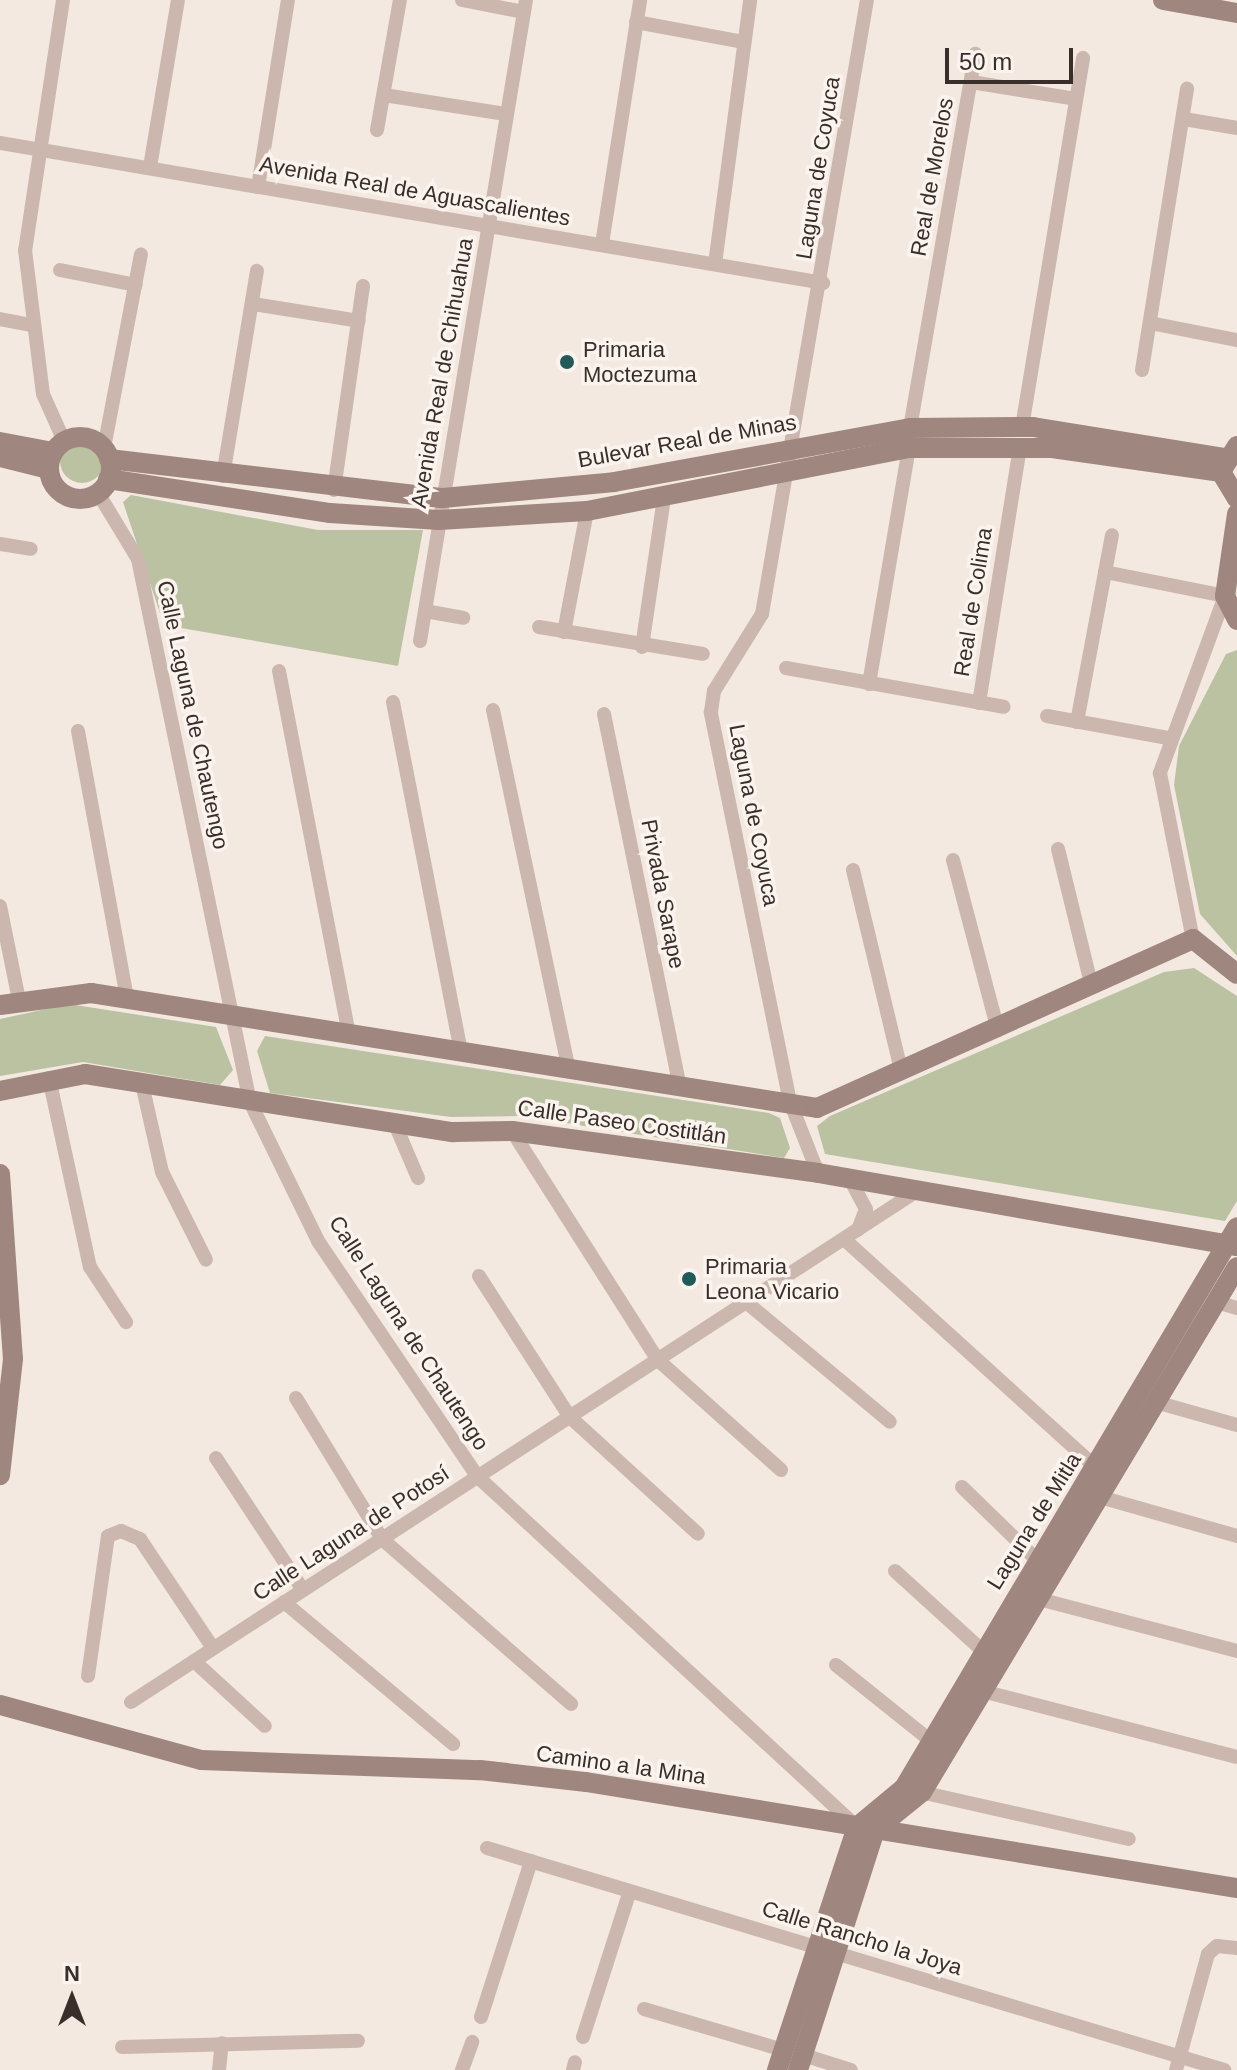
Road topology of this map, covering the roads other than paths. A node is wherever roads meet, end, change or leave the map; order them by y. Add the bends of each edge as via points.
1 (63, 0) edge
2 (178, 0) edge
3 (288, 0) edge
4 (400, 0) edge
5 (462, 0) edge
6 (640, 0) edge
7 (750, 0) edge
8 (867, 0) edge
9 (1163, 0) edge
10 (525, 6) edge
11 (1237, 13) edge
12 (636, 22) junction
13 (744, 42) junction
14 (975, 54) dead end
15 (1083, 58) dead end
16 (971, 82) junction
17 (1187, 89) dead end
18 (384, 95) junction
19 (1076, 99) junction
20 (506, 114) junction
21 (1184, 119) junction
22 (1237, 128) edge
23 (377, 130) dead end
24 (0, 143) edge
25 (39, 150) junction
26 (150, 167) junction
27 (258, 187) junction
28 (489, 226) junction
29 (602, 244) junction
30 (141, 254) dead end
31 (715, 264) junction
32 (60, 270) dead end
33 (257, 271) dead end
34 (823, 283) junction
35 (136, 285) junction
36 (363, 286) dead end
37 (253, 304) junction
38 (0, 319) edge
39 (359, 321) junction
40 (1150, 323) junction
41 (30, 325) junction
42 (1237, 340) edge
43 (1142, 370) dead end
44 (1021, 437) junction
45 (909, 438) junction
46 (0, 442) edge
47 (795, 446) junction
48 (55, 454) junction
49 (0, 457) edge
50 (1227, 459) edge
51 (105, 470) junction
52 (791, 471) junction
53 (223, 476) junction
54 (334, 490) junction
55 (443, 498) junction
56 (664, 498) junction
57 (1237, 499) edge
58 (587, 511) junction
59 (1237, 514) edge
60 (439, 520) junction
61 (1112, 535) dead end
62 (0, 544) edge
63 (31, 549) dead end
64 (1105, 572) junction
65 (1225, 596) junction
66 (425, 611) junction
67 (463, 618) dead end
68 (1237, 620) edge
69 (539, 627) dead end
70 (564, 632) junction
71 (420, 641) dead end
72 (642, 647) junction
73 (703, 654) dead end
74 (786, 668) dead end
75 (279, 671) dead end
76 (869, 684) junction
77 (393, 702) dead end
78 (979, 703) junction
79 (1004, 707) dead end
80 (493, 710) dead end
81 (604, 714) dead end
82 (1047, 716) dead end
83 (1077, 722) junction
84 (78, 731) dead end
85 (1168, 738) junction
86 (1058, 849) dead end
87 (953, 860) dead end
88 (853, 870) dead end
89 (0, 906) edge
90 (1193, 939) junction
91 (1237, 974) edge
92 (1092, 987) junction
93 (127, 999) junction
94 (9, 1002) edge
95 (233, 1014) junction
96 (998, 1030) junction
97 (348, 1031) junction
98 (460, 1046) junction
99 (568, 1067) junction
100 (901, 1070) junction
101 (49, 1078) junction
102 (142, 1084) junction
103 (679, 1084) junction
104 (0, 1091) edge
105 (250, 1102) junction
106 (790, 1102) junction
107 (394, 1122) junction
108 (512, 1131) junction
109 (818, 1173) junction
110 (0, 1174) edge
111 (418, 1178) dead end
112 (851, 1181) junction
113 (917, 1191) junction
114 (858, 1230) junction
115 (844, 1239) junction
116 (1234, 1239) edge
117 (206, 1260) dead end
118 (1237, 1267) edge
119 (479, 1276) dead end
120 (746, 1302) junction
121 (1216, 1302) junction
122 (1237, 1308) edge
123 (126, 1322) dead end
124 (658, 1360) junction
125 (296, 1398) dead end
126 (1159, 1403) junction
127 (570, 1417) junction
128 (890, 1422) dead end
129 (1237, 1425) edge
130 (216, 1458) dead end
131 (781, 1470) dead end
132 (1104, 1474) junction
133 (0, 1475) edge
134 (478, 1477) junction
135 (962, 1487) dead end
136 (1091, 1494) junction
137 (698, 1534) dead end
138 (1237, 1536) edge
139 (382, 1539) junction
140 (1037, 1560) junction
141 (895, 1571) dead end
142 (303, 1590) junction
143 (1035, 1598) junction
144 (284, 1602) junction
145 (213, 1648) junction
146 (983, 1651) junction
147 (1237, 1651) edge
148 (194, 1661) junction
149 (836, 1665) dead end
150 (88, 1676) dead end
151 (982, 1691) junction
152 (131, 1702) dead end
153 (571, 1704) dead end
154 (0, 1705) edge
155 (265, 1726) dead end
156 (932, 1742) junction
157 (453, 1744) dead end
158 (1237, 1757) edge
159 (913, 1790) junction
160 (866, 1828) junction
161 (1129, 1839) dead end
162 (487, 1848) dead end
163 (531, 1861) junction
164 (1237, 1888) edge
165 (630, 1891) junction
166 (1237, 1948) edge
167 (826, 1951) junction
168 (644, 2009) dead end
169 (481, 2017) dead end
170 (583, 2037) dead end
171 (358, 2041) dead end
172 (472, 2042) dead end
173 (222, 2043) junction
174 (122, 2047) dead end
175 (790, 2061) edge
176 (1178, 2063) edge
177 (219, 2070) edge
178 (462, 2070) edge
179 (851, 2070) edge
180 (1224, 2070) edge

1 - 25 street
2 - 26 street
3 - 27 street
4 - 18 street
5 - 10 street
6 - 12 street
7 - 13 street
8 - 34 street, Laguna de Coyuca
9 - 11 street
10 - 20 street, Avenida Real de Chihuahua
12 - 13 street
12 - 29 street
13 - 31 street
14 - 16 street
15 - 19 street
16 - 19 street, Real de Morelos
16 - 45 street, Real de Morelos
17 - 21 street
18 - 20 street
18 - 23 street
19 - 44 street
20 - 28 street, Avenida Real de Chihuahua
21 - 22 street
21 - 40 street
24 - 25 street, Avenida Real de Aguascalientes
25 - 26 street, Avenida Real de Aguascalientes
25 - 41 street via 25,250
26 - 27 street, Avenida Real de Aguascalientes
27 - 28 street, Avenida Real de Aguascalientes
28 - 29 street, Avenida Real de Aguascalientes
28 - 55 street, Avenida Real de Chihuahua
29 - 31 street, Avenida Real de Aguascalientes
30 - 35 street
31 - 34 street, Avenida Real de Aguascalientes
32 - 35 street
33 - 37 street
34 - 47 street, Laguna de Coyuca
35 - 51 street
36 - 39 street
37 - 39 street
37 - 53 street
38 - 41 street
39 - 54 street
40 - 42 street
40 - 43 street
41 - 48 street
44 - 45 street, Bulevar Real de Minas
44 - 50 street, Bulevar Real de Minas
44 - 78 street, Real de Colima
45 - 47 street, Bulevar Real de Minas
45 - 52 street, Bulevar Real de Minas
45 - 76 street
46 - 48 street
47 - 52 street, Laguna de Coyuca
47 - 55 street, Bulevar Real de Minas via 614,482
48 - 49 street
48 - 51 street via 81,437
48 - 51 street via 63,494 81,499
50 - 57 street
51 - 53 street, Bulevar Real de Minas
51 - 60 street, Bulevar Real de Minas via 330,513
51 - 95 street, Calle Laguna de Chautengo via 138,559
52 - 56 street, Bulevar Real de Minas
52 - 106 street, Laguna de Coyuca via 762,614 714,691 711,712
53 - 54 street, Bulevar Real de Minas
54 - 55 street, Bulevar Real de Minas
55 - 60 street, Avenida Real de Chihuahua
56 - 58 street, Bulevar Real de Minas
56 - 72 street
58 - 60 street, Bulevar Real de Minas
58 - 70 street
59 - 65 street
60 - 66 street, Avenida Real de Chihuahua
61 - 64 street
62 - 63 street
64 - 65 street
64 - 83 street
65 - 68 street
65 - 85 street
66 - 67 street
66 - 71 street, Avenida Real de Chihuahua
69 - 70 street
70 - 72 street
72 - 73 street
74 - 76 street, Real de Colima
75 - 97 street
76 - 78 street, Real de Colima
77 - 98 street
78 - 79 street
80 - 99 street
81 - 103 street, Privada Sarape
82 - 83 street
83 - 85 street
84 - 93 street
85 - 90 street via 1160,773
86 - 92 street
87 - 96 street
88 - 100 street
89 - 94 street
90 - 91 street
90 - 92 street, Calle Paseo Costitlán
92 - 96 street, Calle Paseo Costitlán
93 - 94 street, Calle Paseo Costitlán via 67,992
93 - 95 street, Calle Paseo Costitlán
95 - 97 street, Calle Paseo Costitlán
95 - 105 street, Calle Laguna de Chautengo
96 - 100 street, Calle Paseo Costitlán
97 - 98 street, Calle Paseo Costitlán
98 - 99 street, Calle Paseo Costitlán
99 - 103 street, Calle Paseo Costitlán
100 - 106 street, Calle Paseo Costitlán via 817,1108
101 - 102 street, Calle Paseo Costitlán via 85,1074
101 - 104 street, Calle Paseo Costitlán
101 - 123 street via 90,1267
102 - 105 street, Calle Paseo Costitlán
102 - 117 street via 162,1172
103 - 106 street, Calle Paseo Costitlán
105 - 107 street, Calle Paseo Costitlán
105 - 134 street, Calle Laguna de Chautengo via 318,1241
106 - 109 street, Laguna de Coyuca
107 - 108 street, Calle Paseo Costitlán
107 - 111 street
108 - 109 street, Calle Paseo Costitlán
108 - 124 street
109 - 112 street, Calle Paseo Costitlán
110 - 133 street via 13,1359
112 - 113 street, Calle Paseo Costitlán
112 - 114 street via 866,1209
113 - 114 street, Calle Laguna de Potosí
113 - 116 street, Calle Paseo Costitlán
114 - 115 street, Calle Laguna de Potosí
115 - 120 street, Calle Laguna de Potosí
115 - 132 street
116 - 132 street, Laguna de Mitla
118 - 121 street, Laguna de Mitla
119 - 127 street
120 - 124 street, Calle Laguna de Potosí
120 - 128 street
121 - 122 street
121 - 126 street, Laguna de Mitla
124 - 127 street, Calle Laguna de Potosí
124 - 131 street
125 - 139 street
126 - 129 street
126 - 132 street, Laguna de Mitla
127 - 134 street, Calle Laguna de Potosí
127 - 137 street
130 - 142 street
132 - 136 street, Laguna de Mitla
134 - 139 street, Calle Laguna de Potosí
134 - 160 street, Calle Laguna de Chautengo
135 - 140 street
136 - 138 street
136 - 140 street, Laguna de Mitla
136 - 143 street, Laguna de Mitla
139 - 142 street, Calle Laguna de Potosí
139 - 153 street
140 - 146 street, Laguna de Mitla
141 - 146 street
142 - 144 street, Calle Laguna de Potosí
143 - 147 street
143 - 151 street, Laguna de Mitla
144 - 145 street, Calle Laguna de Potosí
144 - 157 street
145 - 148 street, Calle Laguna de Potosí
145 - 150 street via 140,1539 121,1531 108,1536
146 - 156 street, Laguna de Mitla
148 - 152 street, Calle Laguna de Potosí
148 - 155 street
149 - 156 street
151 - 158 street
151 - 159 street, Laguna de Mitla
154 - 160 street, Camino a la Mina via 201,1760 480,1770
156 - 159 street, Laguna de Mitla
159 - 160 street, Laguna de Mitla
159 - 161 street
160 - 164 street, Camino a la Mina
160 - 167 street
162 - 163 street, Calle Rancho la Joya
163 - 165 street, Calle Rancho la Joya
163 - 169 street
165 - 167 street, Calle Rancho la Joya
165 - 170 street
166 - 176 street via 1217,1946 1208,1954
167 - 175 street
167 - 176 street, Calle Rancho la Joya
168 - 175 street
171 - 173 street
172 - 178 street
173 - 174 street
173 - 177 street
175 - 179 street
176 - 180 street, Calle Rancho la Joya

